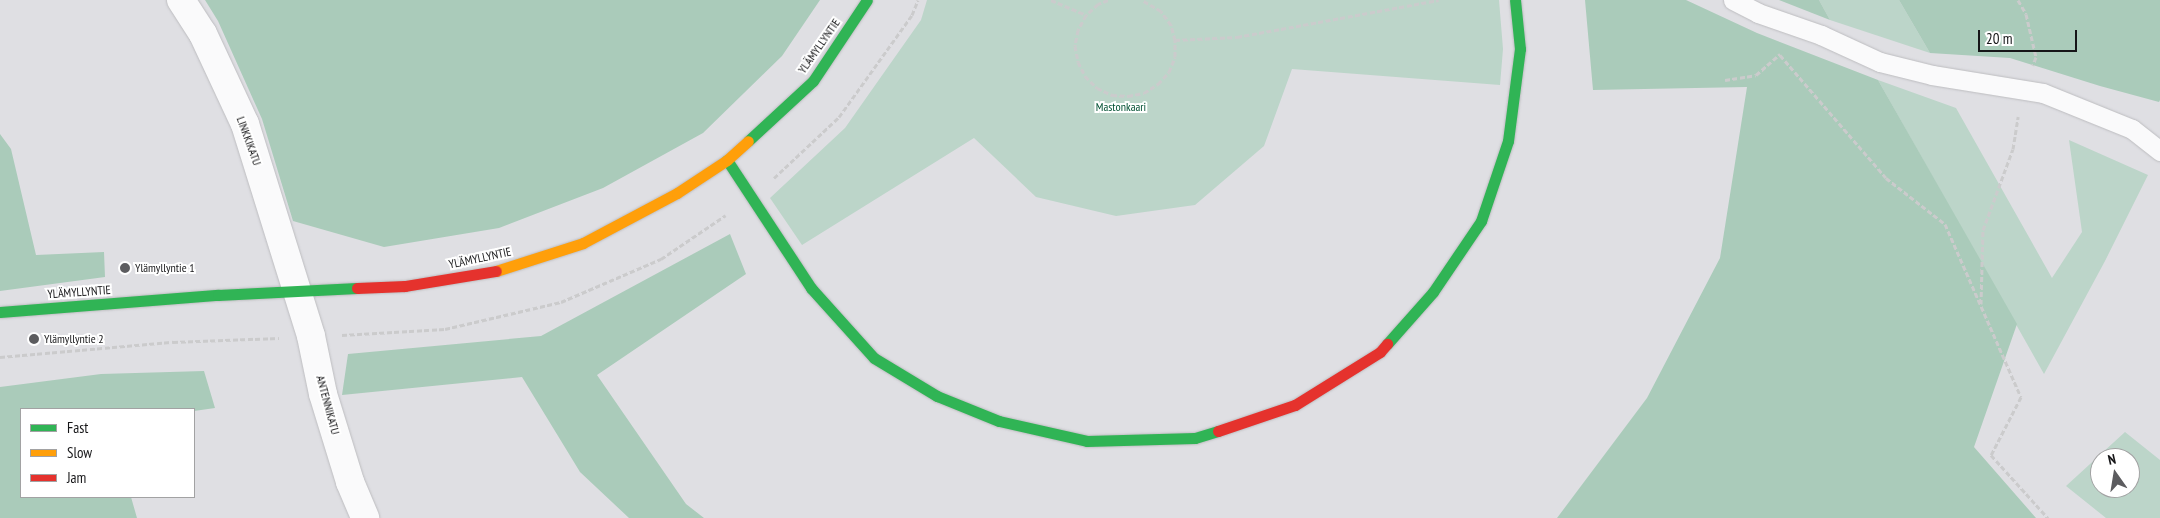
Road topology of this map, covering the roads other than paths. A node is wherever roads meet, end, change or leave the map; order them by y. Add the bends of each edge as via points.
1 (181, 0) edge
2 (868, 0) edge
3 (1515, 0) edge
4 (1732, 0) edge
5 (2160, 152) edge
6 (727, 160) junction
7 (297, 290) junction
8 (0, 312) edge
9 (365, 518) edge

1 - 7 street, LINKKIKATU via 203,34 245,124
2 - 6 street, YLÄMYLLYNTIE via 813,81
3 - 6 street via 1520,50 1508,141 1481,221 1433,292 1380,352 1295,405 1195,438 1087,441 999,421 937,396 874,358 811,288
4 - 5 lane via 1786,24 1821,34 1880,62 1932,75 2043,93 2132,129
6 - 7 street, YLÄMYLLYNTIE via 677,193 583,243 497,271 405,286
7 - 8 street, YLÄMYLLYNTIE
7 - 9 street, ANTENNIKATU via 350,482

